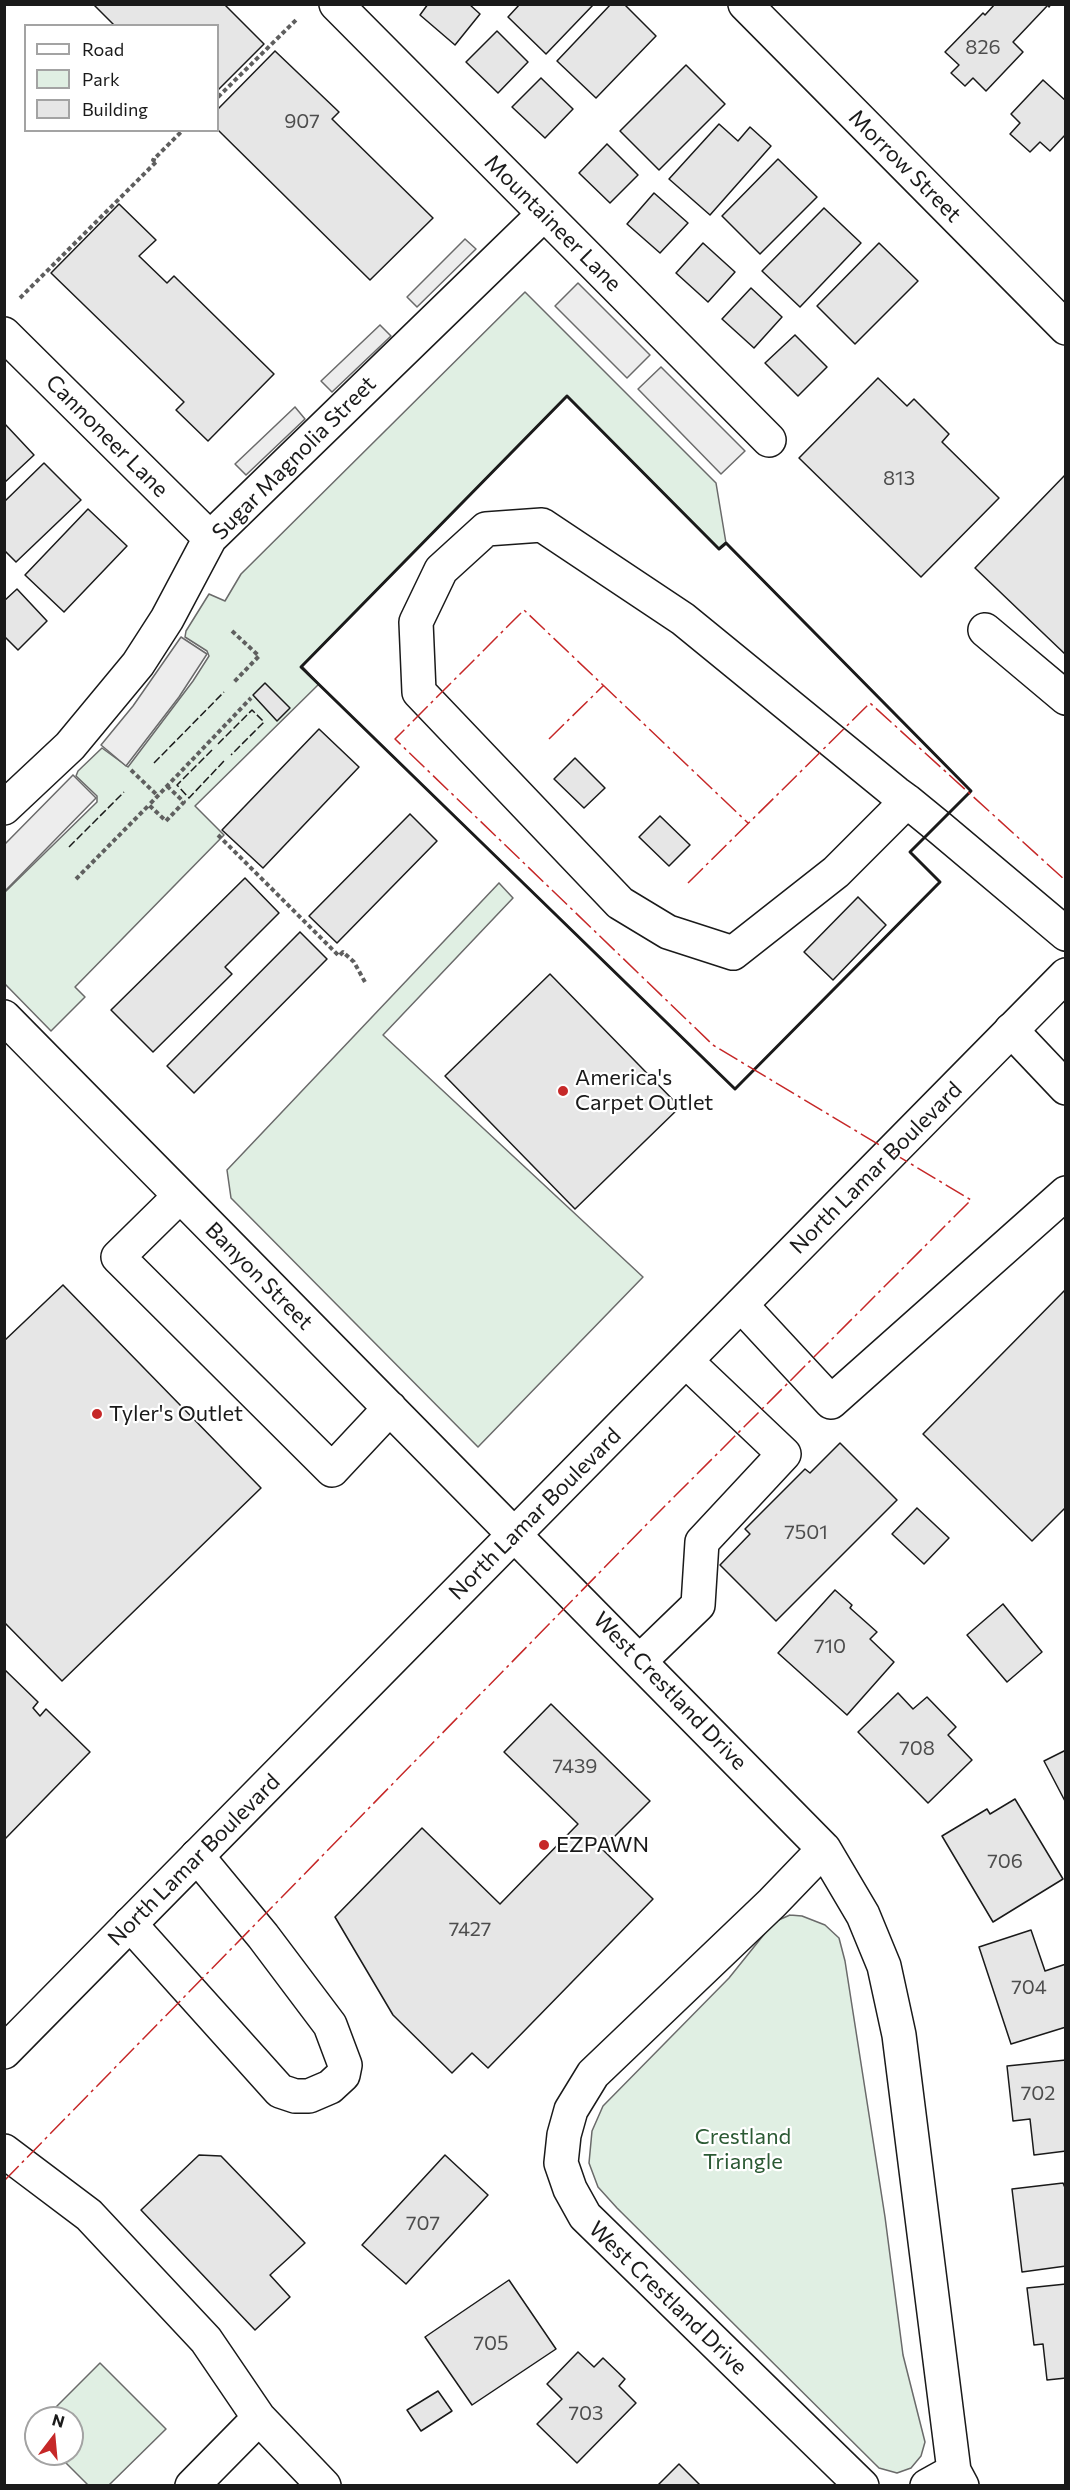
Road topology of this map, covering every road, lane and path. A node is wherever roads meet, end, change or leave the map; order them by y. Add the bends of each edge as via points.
1 (336, 4) edge
2 (745, 4) edge
3 (298, 18) dead end
4 (219, 96) edge
5 (181, 132) edge
6 (544, 214) junction
7 (20, 298) dead end
8 (1065, 328) edge
9 (4, 334) edge
10 (769, 440) dead end
11 (210, 538) junction
12 (985, 630) dead end
13 (232, 631) dead end
14 (234, 682) dead end
15 (251, 698) dead end
16 (1065, 698) edge
17 (132, 770) dead end
18 (168, 786) junction
19 (158, 796) junction
20 (907, 801) junction
21 (149, 804) junction
22 (4, 808) edge
23 (218, 835) dead end
24 (76, 879) dead end
25 (1065, 934) edge
26 (1065, 975) edge
27 (366, 984) dead end
28 (4, 1017) edge
29 (1011, 1030) junction
30 (1065, 1088) edge
31 (1065, 1193) edge
32 (180, 1196) junction
33 (741, 1305) junction
34 (686, 1360) junction
35 (390, 1408) junction
36 (515, 1533) junction
37 (640, 1661) junction
38 (824, 1849) junction
39 (197, 1856) junction
40 (130, 1924) junction
41 (4, 2052) edge
42 (4, 2151) edge
43 (259, 2418) junction
44 (948, 2481) edge
45 (192, 2486) edge
46 (324, 2486) edge
47 (862, 2486) edge

1 - 6 street, Mountaineer Lane
2 - 8 street, Morrow Street
3 - 4 path
5 - 7 path
6 - 10 street, Mountaineer Lane
6 - 11 street, Sugar Magnolia Street
9 - 11 street, Cannoneer Lane
11 - 22 street, Sugar Magnolia Street via 167,620 138,664 70,746
12 - 16 street
13 - 14 path via 259,657
15 - 18 path
17 - 19 path
18 - 19 path
18 - 21 path via 184,802 166,821
19 - 21 path
20 - 20 street via 683,619 542,525 486,529 441,570 416,622 419,692 620,903 668,932 733,953 836,872
20 - 25 street
21 - 24 path
23 - 27 path via 339,956 343,952 354,962
26 - 29 street, North Lamar Boulevard
28 - 32 street, Banyon Street
29 - 30 street
29 - 33 street, North Lamar Boulevard
31 - 33 street via 831,1402
32 - 35 street, Banyon Street
32 - 35 street via 118,1257 332,1470
33 - 34 street, North Lamar Boulevard
34 - 36 street, North Lamar Boulevard
34 - 37 street via 784,1454 702,1542 698,1605
35 - 36 street, Banyon Street
36 - 37 street, West Crestland Drive
36 - 39 street, North Lamar Boulevard
37 - 38 street, West Crestland Drive
38 - 44 street, West Crestland Drive via 863,1915 884,1966 899,2035
38 - 47 street, West Crestland Drive via 593,2074 571,2110 561,2163 585,2216
39 - 40 street, North Lamar Boulevard
39 - 40 street via 330,2025 345,2065 343,2075 330,2087 309,2096 280,2091
40 - 41 street, North Lamar Boulevard
42 - 43 street via 89,2215 206,2340
43 - 45 street
43 - 46 street

